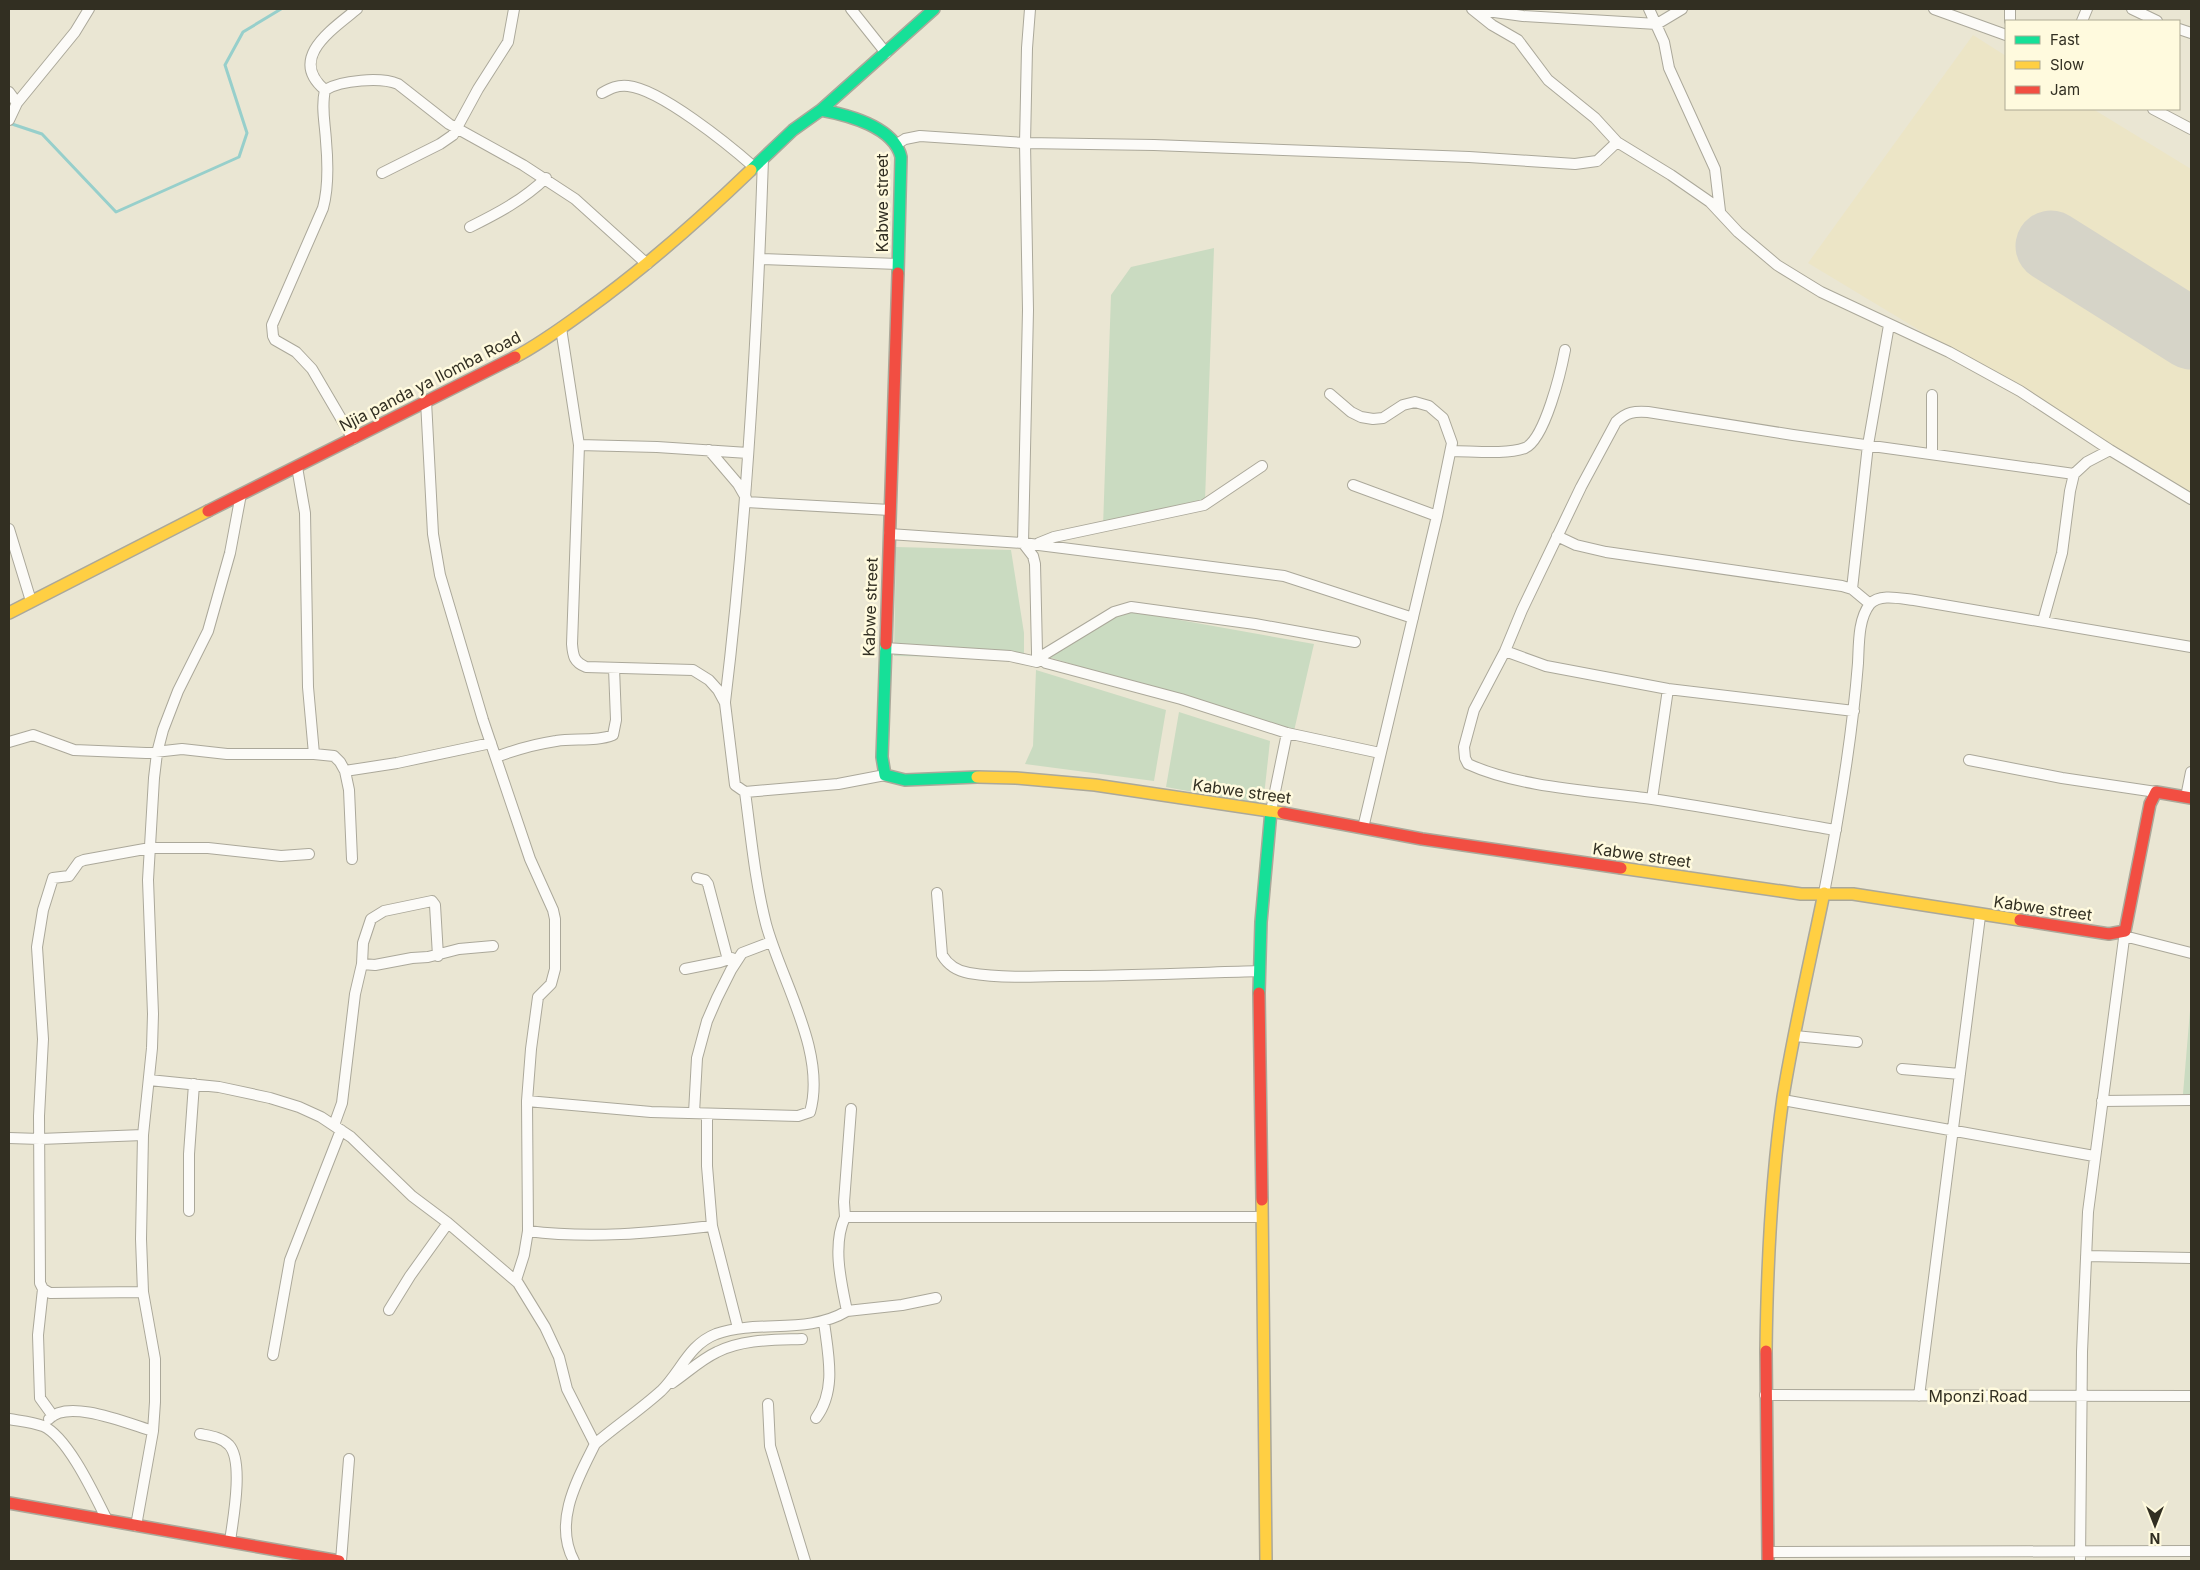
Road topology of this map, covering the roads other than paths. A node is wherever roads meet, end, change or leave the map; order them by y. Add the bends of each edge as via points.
1 (90, 9) edge
2 (357, 9) edge
3 (514, 9) edge
4 (851, 9) edge
5 (934, 9) edge
6 (1030, 9) edge
7 (1471, 9) edge
8 (1649, 9) edge
9 (1682, 9) edge
10 (1934, 9) edge
11 (2132, 9) edge
12 (2155, 20) edge
13 (1657, 24) junction
14 (2005, 35) edge
15 (886, 53) junction
16 (325, 90) junction
17 (9, 92) edge
18 (602, 94) dead end
19 (17, 103) junction
20 (821, 110) junction
21 (2155, 110) edge
22 (9, 120) edge
23 (2191, 129) edge
24 (458, 130) junction
25 (1617, 142) junction
26 (897, 144) junction
27 (1025, 144) junction
28 (763, 159) junction
29 (754, 167) junction
30 (382, 173) dead end
31 (546, 178) junction
32 (1720, 211) junction
33 (470, 227) dead end
34 (760, 259) junction
35 (647, 264) junction
36 (898, 264) junction
37 (1889, 325) junction
38 (561, 328) junction
39 (1565, 350) dead end
40 (1330, 394) dead end
41 (1932, 395) dead end
42 (426, 401) junction
43 (353, 439) junction
44 (579, 445) junction
45 (1868, 445) junction
46 (709, 450) junction
47 (2110, 450) junction
48 (1451, 451) junction
49 (748, 454) junction
50 (1932, 454) junction
51 (1262, 466) dead end
52 (297, 467) junction
53 (2074, 474) junction
54 (1353, 485) dead end
55 (241, 494) junction
56 (746, 500) junction
57 (2191, 500) edge
58 (890, 510) junction
59 (1437, 516) junction
60 (9, 529) edge
61 (889, 534) junction
62 (1557, 536) junction
63 (1023, 543) junction
64 (1038, 544) junction
65 (1852, 589) junction
66 (31, 601) junction
67 (1870, 604) junction
68 (9, 613) edge
69 (1413, 618) junction
70 (2043, 621) junction
71 (1355, 642) dead end
72 (2191, 647) edge
73 (885, 648) junction
74 (1505, 651) junction
75 (1037, 659) junction
76 (614, 668) junction
77 (1668, 689) junction
78 (725, 703) junction
79 (1854, 711) junction
80 (1287, 733) junction
81 (9, 742) edge
82 (490, 743) junction
83 (156, 753) junction
84 (1380, 753) junction
85 (314, 754) junction
86 (496, 757) junction
87 (1970, 760) dead end
88 (345, 771) junction
89 (2191, 772) edge
90 (885, 775) junction
91 (744, 792) junction
92 (2156, 792) junction
93 (2188, 797) edge
94 (1652, 799) junction
95 (1271, 811) junction
96 (1363, 828) junction
97 (1836, 830) junction
98 (150, 848) junction
99 (309, 854) dead end
100 (352, 859) dead end
101 (696, 878) dead end
102 (937, 893) dead end
103 (1824, 893) junction
104 (1980, 916) junction
105 (2125, 933) junction
106 (771, 942) junction
107 (493, 946) dead end
108 (2191, 953) edge
109 (742, 954) junction
110 (438, 956) junction
111 (728, 960) junction
112 (362, 964) junction
113 (685, 969) dead end
114 (1259, 971) junction
115 (1795, 1036) junction
116 (1857, 1042) dead end
117 (1902, 1069) dead end
118 (1960, 1074) junction
119 (149, 1080) junction
120 (194, 1084) junction
121 (1783, 1100) junction
122 (2102, 1100) junction
123 (2191, 1100) edge
124 (527, 1101) junction
125 (851, 1109) dead end
126 (694, 1113) junction
127 (707, 1114) junction
128 (338, 1127) junction
129 (1953, 1130) junction
130 (143, 1136) junction
131 (9, 1138) edge
132 (40, 1139) junction
133 (2094, 1156) junction
134 (189, 1211) dead end
135 (845, 1217) junction
136 (1261, 1217) junction
137 (448, 1223) junction
138 (712, 1226) junction
139 (528, 1231) junction
140 (2086, 1256) junction
141 (2191, 1258) edge
142 (516, 1280) junction
143 (43, 1289) junction
144 (143, 1292) junction
145 (936, 1298) dead end
146 (389, 1310) dead end
147 (847, 1311) junction
148 (824, 1322) junction
149 (738, 1328) junction
150 (802, 1339) dead end
151 (273, 1355) dead end
152 (662, 1389) junction
153 (1764, 1395) junction
154 (1919, 1396) junction
155 (2081, 1396) junction
156 (2191, 1396) edge
157 (768, 1404) dead end
158 (53, 1416) junction
159 (816, 1418) dead end
160 (9, 1419) edge
161 (44, 1427) junction
162 (153, 1432) junction
163 (200, 1434) dead end
164 (595, 1444) junction
165 (349, 1459) dead end
166 (9, 1503) edge
167 (107, 1520) junction
168 (136, 1526) junction
169 (230, 1541) junction
170 (2191, 1550) edge
171 (2080, 1556) edge
172 (1768, 1557) edge
173 (340, 1561) edge
174 (574, 1561) edge
175 (805, 1561) edge
176 (1266, 1561) edge

1 - 19 street
2 - 16 street via 326,34 314,49 311,73
3 - 24 street via 508,42 478,89
4 - 15 street
5 - 15 main road, Njia panda ya Ilomba Road
6 - 27 street
7 - 13 street via 1523,16
7 - 25 street via 1518,40 1548,80 1595,118
8 - 13 street
9 - 13 street
10 - 14 street
11 - 12 street
13 - 32 street via 1669,68 1715,169
15 - 20 main road, Njia panda ya Ilomba Road
16 - 24 street via 340,84 390,80
16 - 43 street via 327,194 272,329 275,340 296,352 312,369
17 - 19 street
18 - 29 street via 612,87 630,86 653,94 716,136
19 - 22 street
20 - 26 main road, Kabwe street via 876,130
20 - 28 main road, Njia panda ya Ilomba Road via 793,130
21 - 23 street
24 - 30 street via 448,140
24 - 31 street
25 - 27 street via 1590,164 1154,145
25 - 32 street via 1671,175
26 - 27 street via 920,136
26 - 36 main road, Kabwe street via 901,157
27 - 63 street via 1028,310
28 - 29 main road, Njia panda ya Ilomba Road
28 - 34 street
29 - 35 main road, Njia panda ya Ilomba Road
31 - 33 street via 530,194
31 - 35 street via 586,208
32 - 37 street via 1738,232 1777,265 1821,292
34 - 36 street
34 - 49 street
35 - 38 main road, Njia panda ya Ilomba Road
36 - 58 main road, Kabwe street
37 - 45 street
37 - 47 street via 1949,352 2020,391
38 - 42 main road, Njia panda ya Ilomba Road via 485,374
38 - 44 street
39 - 48 street via 1553,397 1538,434 1530,444 1508,450
40 - 48 street via 1351,412 1373,419 1383,418 1403,405 1415,402 1429,406 1443,418 1451,436
41 - 50 street
42 - 43 main road, Njia panda ya Ilomba Road
42 - 82 street via 435,557
43 - 52 main road, Njia panda ya Ilomba Road
44 - 46 street
44 - 76 street via 573,655 577,663 586,667
45 - 50 street
45 - 62 street via 1635,411 1616,422
45 - 65 street
46 - 49 street
46 - 56 street via 734,478
47 - 53 street via 2087,462
47 - 57 street
48 - 59 street
49 - 56 street
50 - 53 street
51 - 64 street via 1204,505 1054,536
52 - 55 main road, Njia panda ya Ilomba Road
52 - 85 street via 305,513 308,687
53 - 70 street via 2062,553
54 - 59 street
55 - 66 main road, Njia panda ya Ilomba Road
55 - 83 street via 230,553 208,631 171,709
56 - 58 street
56 - 78 street
58 - 61 main road, Kabwe street
59 - 69 street
60 - 66 street
61 - 63 street
61 - 73 main road, Kabwe street
62 - 65 street via 1598,551
62 - 74 street
63 - 64 street
63 - 75 street via 1034,556 1035,564
64 - 69 street via 1284,576
65 - 67 street
66 - 68 main road, Njia panda ya Ilomba Road
67 - 70 street via 1884,598 1914,600
67 - 79 street via 1860,630
69 - 84 street
70 - 72 street
71 - 75 street via 1255,624 1131,608 1114,612
73 - 75 street
73 - 90 main road, Kabwe street via 882,757
74 - 77 street via 1546,666
74 - 94 street via 1474,710 1464,747 1468,764 1575,790
75 - 80 street via 1181,699
76 - 78 street via 692,670 709,680
76 - 86 street via 616,720 613,735 543,743
77 - 79 street
77 - 94 street
78 - 91 street via 736,785
79 - 97 street
80 - 84 street
80 - 95 street
81 - 83 street via 33,735 74,750
82 - 86 street
82 - 88 street
83 - 85 street via 182,749 237,754
83 - 98 street
84 - 96 street
85 - 88 street via 334,756
86 - 124 street via 530,859 555,919 555,969 551,984 538,997
87 - 92 street
88 - 100 street via 351,799
89 - 93 street
90 - 91 street via 838,784
90 - 95 main road, Kabwe street via 905,780 957,776 1054,781
91 - 106 street
92 - 93 main road
92 - 105 main road via 2150,804
94 - 97 street
95 - 96 main road, Kabwe street
95 - 114 main road
96 - 103 main road, Kabwe street via 1706,881 1801,894
97 - 103 street
98 - 99 street via 208,848 281,856
98 - 119 street via 153,990
98 - 132 street via 79,862 69,876 53,878 48,889 37,947 43,1040
101 - 111 street via 708,884
102 - 114 street via 942,955 954,968 968,973 1081,976
103 - 104 main road, Kabwe street via 1853,894
103 - 115 main road
104 - 105 main road, Kabwe street via 2109,934
104 - 118 street
105 - 108 street
105 - 122 street
106 - 109 street
106 - 127 street via 807,1038 813,1086 810,1112 798,1116
107 - 110 street via 459,949
109 - 111 street
109 - 126 street via 707,1021 696,1058
110 - 112 street
110 - 112 street via 435,904 430,901 384,911 371,919 363,943
111 - 113 street
112 - 128 street via 354,994
114 - 136 main road
115 - 116 street
115 - 121 main road
117 - 118 street
118 - 129 street
119 - 120 street
119 - 130 street
120 - 128 street via 270,1098 299,1107
120 - 134 street
121 - 129 street
121 - 153 main road via 1770,1230
122 - 123 street
122 - 133 street
124 - 126 street
124 - 139 street
125 - 135 street
126 - 127 street
127 - 138 street
128 - 137 street via 412,1196
128 - 151 street via 290,1260
129 - 133 street
129 - 154 street
130 - 132 street
130 - 144 street
131 - 132 street
132 - 143 street via 40,1283
133 - 140 street
135 - 136 street
135 - 147 street via 839,1250
136 - 176 main road
137 - 142 street
137 - 146 street
138 - 139 street via 631,1234
138 - 149 street
139 - 142 street
140 - 141 street
140 - 155 street
142 - 164 street via 546,1328 559,1357 567,1389
143 - 144 street via 50,1293
143 - 158 street via 38,1335 40,1398
144 - 162 street via 155,1359
145 - 147 street
147 - 148 street
148 - 149 street
148 - 159 street via 828,1394 824,1408
149 - 152 street via 702,1342 688,1354
150 - 152 street via 755,1342 717,1352
152 - 164 street
153 - 154 street, Mponzi Road
153 - 172 main road
154 - 155 street, Mponzi Road
155 - 156 street, Mponzi Road
155 - 171 street
157 - 175 street via 770,1446
158 - 161 street
158 - 162 street via 60,1412 88,1413
160 - 161 street
161 - 167 street via 75,1461
162 - 168 street
163 - 169 street via 222,1440 234,1453 236,1482
164 - 174 street via 566,1518 565,1541
165 - 173 street
166 - 167 main road
167 - 168 main road
168 - 169 main road
169 - 173 main road
170 - 171 street
171 - 172 street

